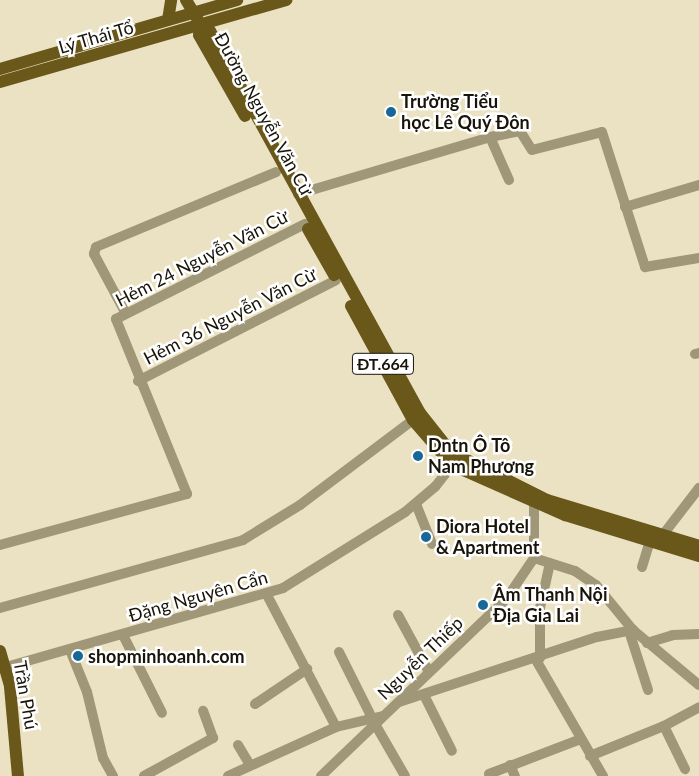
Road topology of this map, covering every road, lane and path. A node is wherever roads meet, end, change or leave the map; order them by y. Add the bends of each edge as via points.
1 (171, 0) edge
2 (186, 0) edge
3 (237, 0) edge
4 (286, 0) edge
5 (193, 13) junction
6 (168, 20) junction
7 (201, 25) junction
8 (0, 69) edge
9 (0, 82) edge
10 (490, 137) junction
11 (276, 172) junction
12 (509, 180) dead end
13 (699, 184) edge
14 (294, 196) junction
15 (625, 207) junction
16 (305, 224) junction
17 (699, 258) edge
18 (336, 280) junction
19 (125, 312) junction
20 (391, 369) junction
21 (138, 381) junction
22 (412, 420) junction
23 (452, 465) junction
24 (699, 488) edge
25 (534, 503) junction
26 (416, 504) junction
27 (657, 541) junction
28 (432, 544) dead end
29 (0, 545) edge
30 (699, 546) edge
31 (699, 556) edge
32 (534, 558) junction
33 (550, 563) junction
34 (642, 567) dead end
35 (267, 594) junction
36 (0, 608) edge
37 (398, 615) dead end
38 (631, 631) junction
39 (699, 634) edge
40 (123, 635) junction
41 (647, 643) junction
42 (70, 650) junction
43 (0, 651) edge
44 (339, 652) dead end
45 (538, 659) junction
46 (6, 666) junction
47 (306, 669) junction
48 (429, 672) junction
49 (699, 684) edge
50 (648, 690) dead end
51 (425, 697) junction
52 (399, 702) junction
53 (255, 704) dead end
54 (699, 707) edge
55 (203, 711) dead end
56 (162, 713) dead end
57 (373, 720) junction
58 (664, 726) junction
59 (336, 727) junction
60 (580, 739) junction
61 (238, 744) dead end
62 (452, 751) dead end
63 (590, 756) junction
64 (250, 765) junction
65 (510, 765) junction
66 (332, 766) junction
67 (685, 769) dead end
68 (489, 774) dead end
69 (18, 776) edge
70 (114, 776) edge
71 (144, 776) edge
72 (228, 776) edge
73 (321, 776) edge
74 (337, 776) edge
75 (405, 776) edge
76 (515, 776) edge
77 (603, 776) edge

1 - 6 main road
2 - 5 main road, ĐT.664
3 - 5 main road, Lý Thái Tổ
4 - 7 main road, Lý Thái Tổ
5 - 6 main road, Lý Thái Tổ
5 - 7 main road, ĐT.664
6 - 8 main road, Lý Thái Tổ
7 - 9 main road, Lý Thái Tổ
7 - 11 main road, Đường Nguyễn Văn Cừ / ĐT.664 via 200,35
7 - 14 main road, Đường Nguyễn Văn Cừ / ĐT.664 via 210,31
10 - 12 street
10 - 14 street
10 - 15 street via 520,131 532,150 602,132
11 - 14 main road, Đường Nguyễn Văn Cừ / ĐT.664
11 - 19 street via 93,250
13 - 15 street
14 - 16 main road, Đường Nguyễn Văn Cừ / ĐT.664
14 - 20 main road, Đường Nguyễn Văn Cừ / ĐT.664
15 - 17 street via 645,267
16 - 18 main road, Đường Nguyễn Văn Cừ / ĐT.664
16 - 19 street, Hẻm 24 Nguyễn Văn Cừ
18 - 20 main road, Đường Nguyễn Văn Cừ / ĐT.664
18 - 21 street, Hẻm 36 Nguyễn Văn Cừ
19 - 21 street, Hẻm 24 Nguyễn Văn Cừ via 116,323
20 - 22 main road, Đường Nguyễn Văn Cừ / ĐT.664
20 - 27 main road, Đường Nguyễn Văn Cừ / ĐT.664 via 451,452 547,500
21 - 29 street via 187,494
22 - 23 main road, Đường Nguyễn Văn Cừ / ĐT.664
22 - 36 street via 327,485 242,540
23 - 25 main road, Đường Nguyễn Văn Cừ / ĐT.664
23 - 26 street, Đặng Nguyên Cẩn
24 - 27 street
25 - 27 main road, Đường Nguyễn Văn Cừ / ĐT.664
25 - 32 street
26 - 28 street
26 - 35 street, Đặng Nguyên Cẩn via 319,567
27 - 30 main road, Đường Nguyễn Văn Cừ / ĐT.664
27 - 31 main road, Đường Nguyễn Văn Cừ / ĐT.664
27 - 34 street
32 - 33 street
32 - 48 street, Nguyễn Thiếp via 511,594
33 - 38 street via 596,585
33 - 45 street via 540,608
35 - 40 street, Đặng Nguyên Cẩn
35 - 47 street
37 - 48 street
38 - 41 street
38 - 45 street via 597,637
38 - 50 street
39 - 41 street via 673,635
40 - 42 street, Đặng Nguyên Cẩn
40 - 56 street
41 - 49 street
42 - 46 street, Đặng Nguyên Cẩn
42 - 70 street via 87,692 102,758
43 - 46 main road, Trần Phú
44 - 57 street
45 - 51 street
45 - 60 street
46 - 69 main road, Trần Phú
47 - 53 street
47 - 59 street
48 - 52 street, Nguyễn Thiếp
51 - 52 street
51 - 62 street
52 - 57 street, Nguyễn Thiếp
54 - 58 street
55 - 71 street via 213,738
57 - 59 street
57 - 66 street, Nguyễn Thiếp
57 - 75 street
58 - 63 street
58 - 67 street
59 - 64 street
60 - 63 street
60 - 65 street
61 - 64 street
63 - 77 street
64 - 72 street
65 - 68 street
65 - 76 street
66 - 73 street, Nguyễn Thiếp
66 - 74 street

